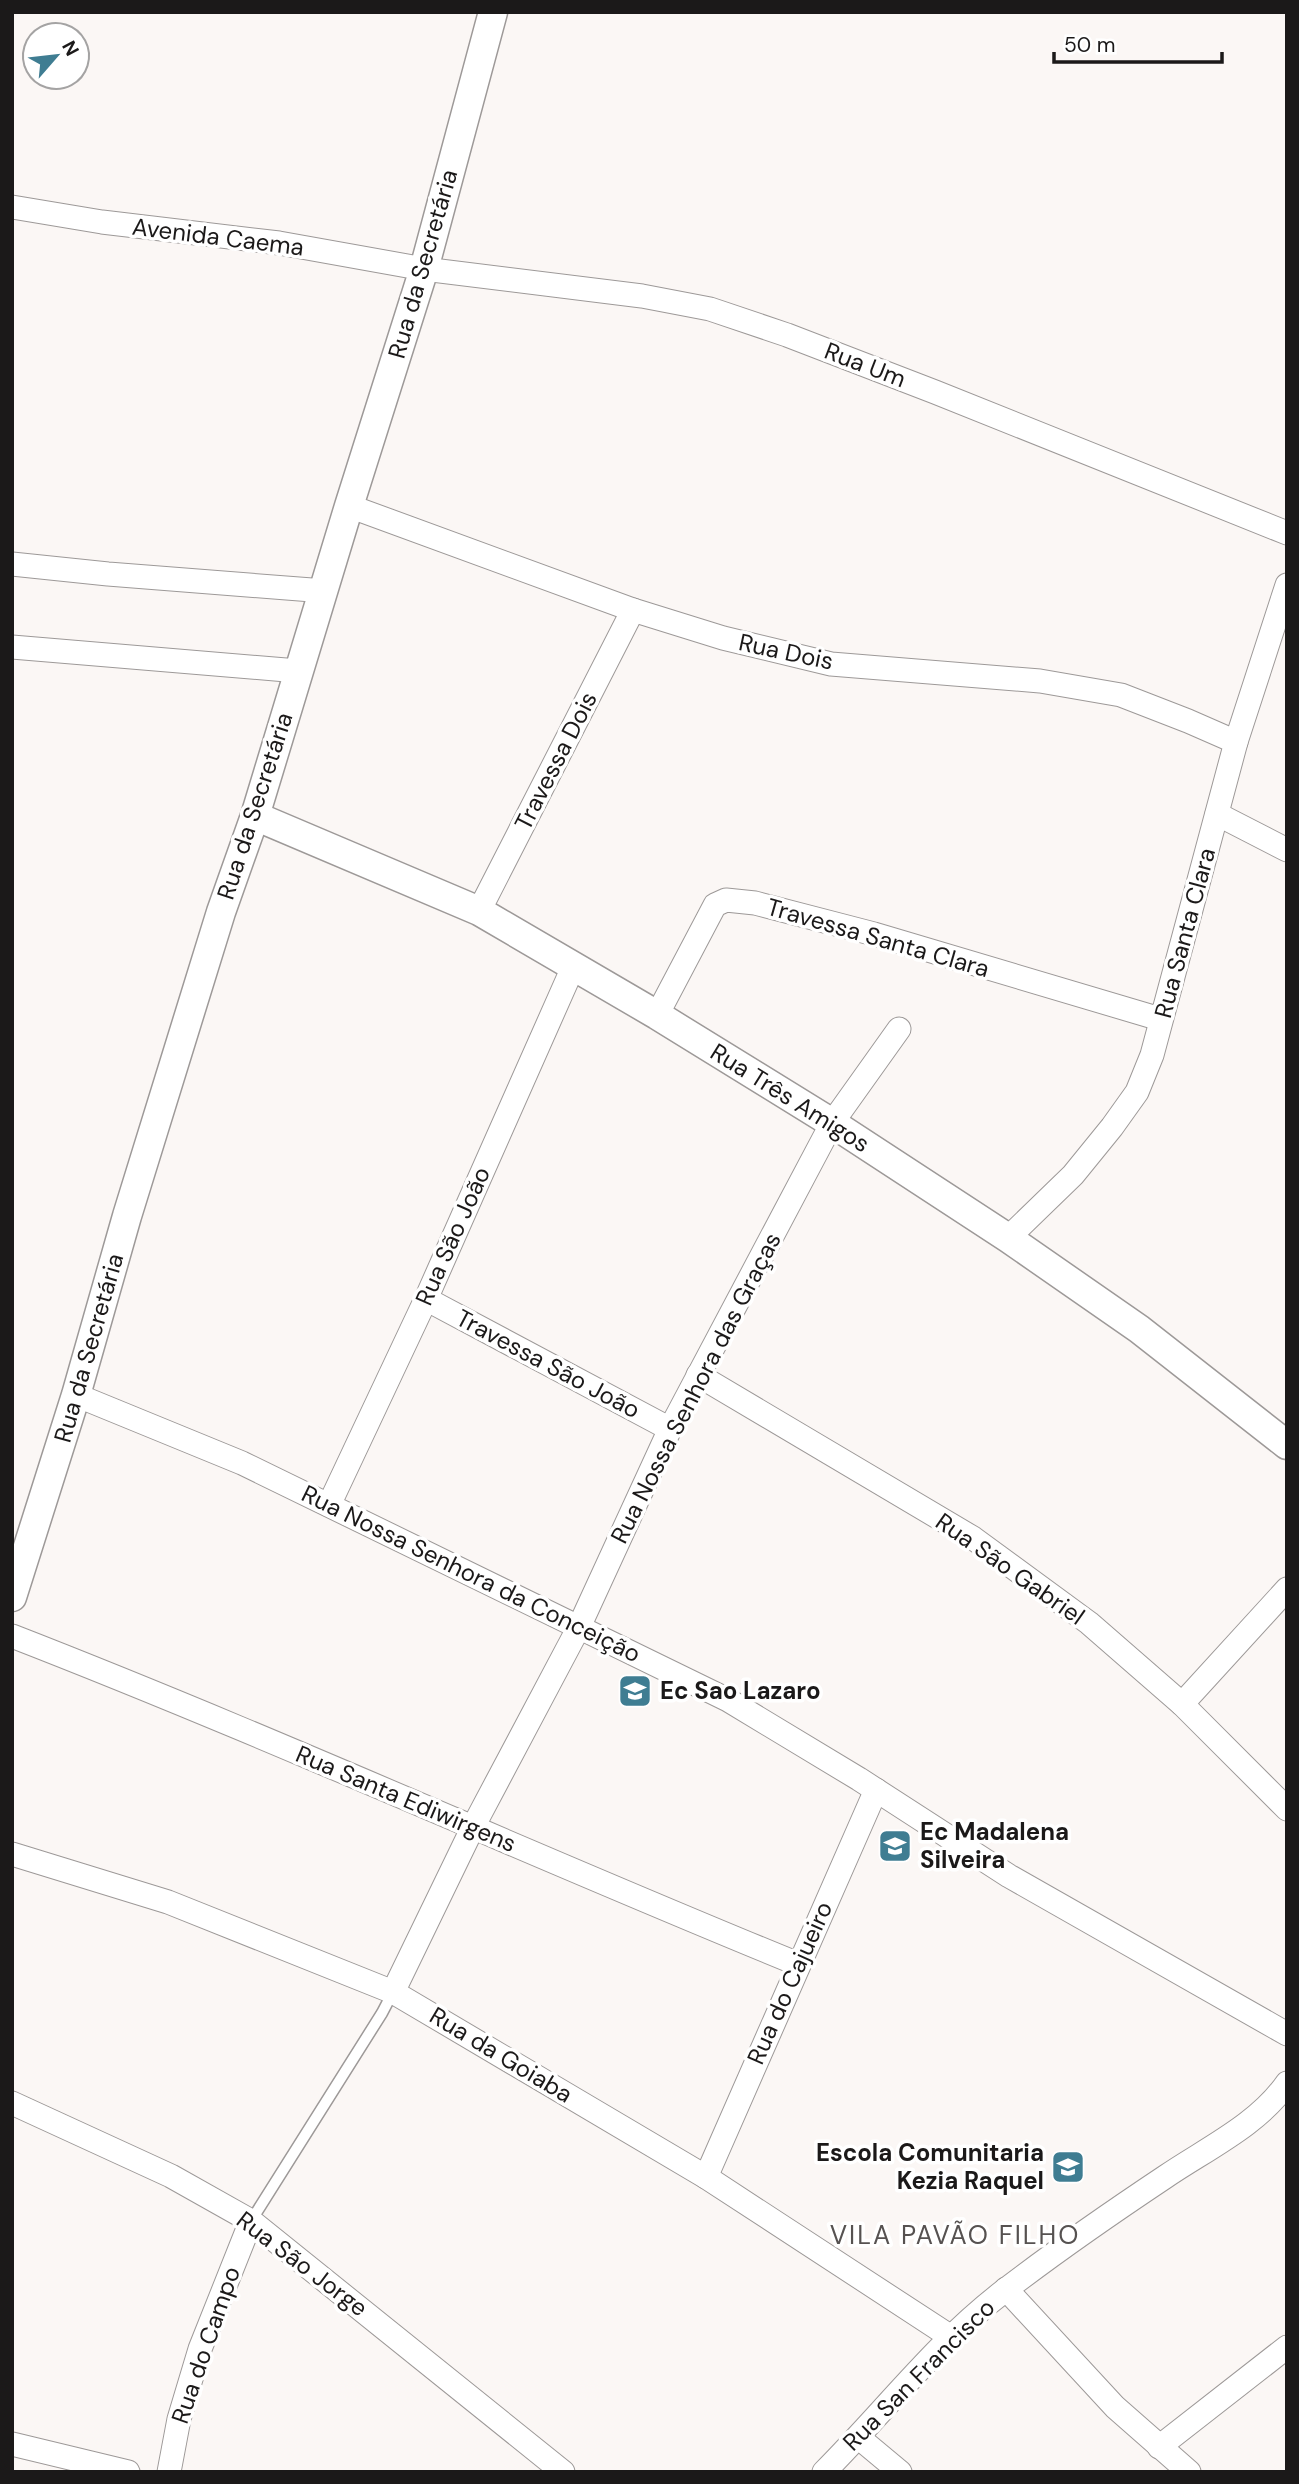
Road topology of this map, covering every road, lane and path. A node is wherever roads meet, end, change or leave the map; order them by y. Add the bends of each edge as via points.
1 (493, 12) edge
2 (12, 207) edge
3 (424, 269) junction
4 (349, 506) junction
5 (1287, 533) edge
6 (12, 565) edge
7 (1287, 585) edge
8 (325, 591) junction
9 (633, 610) junction
10 (12, 647) edge
11 (298, 671) junction
12 (1236, 742) junction
13 (1217, 814) junction
14 (255, 816) junction
15 (1287, 850) edge
16 (479, 911) junction
17 (574, 965) junction
18 (657, 1015) junction
19 (1160, 1019) junction
20 (898, 1029) dead end
21 (831, 1123) junction
22 (1008, 1238) junction
23 (426, 1299) junction
24 (698, 1375) junction
25 (76, 1395) junction
26 (670, 1429) junction
27 (1284, 1439) edge
28 (329, 1505) junction
29 (1287, 1589) edge
30 (12, 1598) edge
31 (579, 1627) junction
32 (12, 1636) edge
33 (1182, 1704) junction
34 (876, 1790) junction
35 (1287, 1809) edge
36 (473, 1827) junction
37 (12, 1854) edge
38 (799, 1964) junction
39 (393, 1992) junction
40 (1287, 2034) edge
41 (1287, 2083) edge
42 (12, 2103) edge
43 (706, 2177) junction
44 (251, 2221) junction
45 (1006, 2289) junction
46 (951, 2337) junction
47 (1287, 2347) edge
48 (858, 2437) junction
49 (12, 2444) edge
50 (1159, 2447) junction
51 (128, 2472) edge
52 (169, 2472) edge
53 (563, 2472) edge
54 (824, 2472) edge
55 (900, 2472) edge
56 (1189, 2472) edge

1 - 3 street, Rua da Secretária
2 - 3 street, Avenida Caema via 279,243
3 - 4 street, Rua da Secretária
3 - 5 street, Rua Um via 710,309 898,377
4 - 8 street, Rua da Secretária
4 - 9 street, Rua Dois
6 - 8 street
7 - 12 street, Rua Santa Clara
8 - 11 street, Rua da Secretária
9 - 12 street, Rua Dois via 831,664 1040,681 1121,695
9 - 16 street, Travessa Dois
10 - 11 street
11 - 14 street, Rua da Secretária
12 - 13 street, Rua Santa Clara
13 - 15 street
13 - 19 street, Rua Santa Clara
14 - 16 street, Rua Três Amigos
14 - 25 street, Rua da Secretária via 220,912
16 - 17 street, Rua Três Amigos
17 - 18 street, Rua Três Amigos
17 - 23 street, Rua São João
18 - 19 street, Travessa Santa Clara via 715,905 726,900 755,903 874,934
18 - 21 street, Rua Três Amigos
19 - 22 street, Rua Santa Clara via 1137,1091 1073,1175
20 - 21 street, Rua Nossa Senhora das Graças
21 - 22 street, Rua Três Amigos
21 - 24 street, Rua Nossa Senhora das Graças
22 - 27 street, Rua Três Amigos via 1139,1329
23 - 26 street, Travessa São João
23 - 28 street, Rua São João
24 - 26 street, Rua Nossa Senhora das Graças
24 - 33 street, Rua São Gabriel via 973,1538 1089,1623
25 - 28 street, Rua Nossa Senhora da Conceição via 242,1463
25 - 30 street, Rua da Secretária
26 - 31 street, Rua Nossa Senhora das Graças
28 - 31 street, Rua Nossa Senhora da Conceição
29 - 33 street
31 - 34 street, Rua Nossa Senhora da Conceição via 728,1700
31 - 36 street, Rua Nossa Senhora das Graças
32 - 36 street, Rua Santa Ediwirgens
33 - 35 street, Rua São Gabriel
34 - 38 street, Rua do Cajueiro
34 - 40 street, Rua Nossa Senhora da Conceição via 1009,1875
36 - 38 street, Rua Santa Ediwirgens
36 - 39 street, Rua Nossa Senhora das Graças
37 - 39 street, Rua da Goiaba via 168,1902
38 - 43 street, Rua do Cajueiro
39 - 43 street, Rua da Goiaba
39 - 44 lane
41 - 45 street, Rua San Francisco via 1244,2125
42 - 44 street, Rua São Jorge via 171,2176
43 - 46 street, Rua da Goiaba
44 - 52 street, Rua do Campo via 200,2349
44 - 53 street, Rua São Jorge
45 - 46 street, Rua San Francisco
45 - 50 street via 1115,2407
46 - 48 street, Rua San Francisco
47 - 50 street
48 - 54 street, Rua San Francisco
48 - 55 street
49 - 51 street
50 - 56 street

